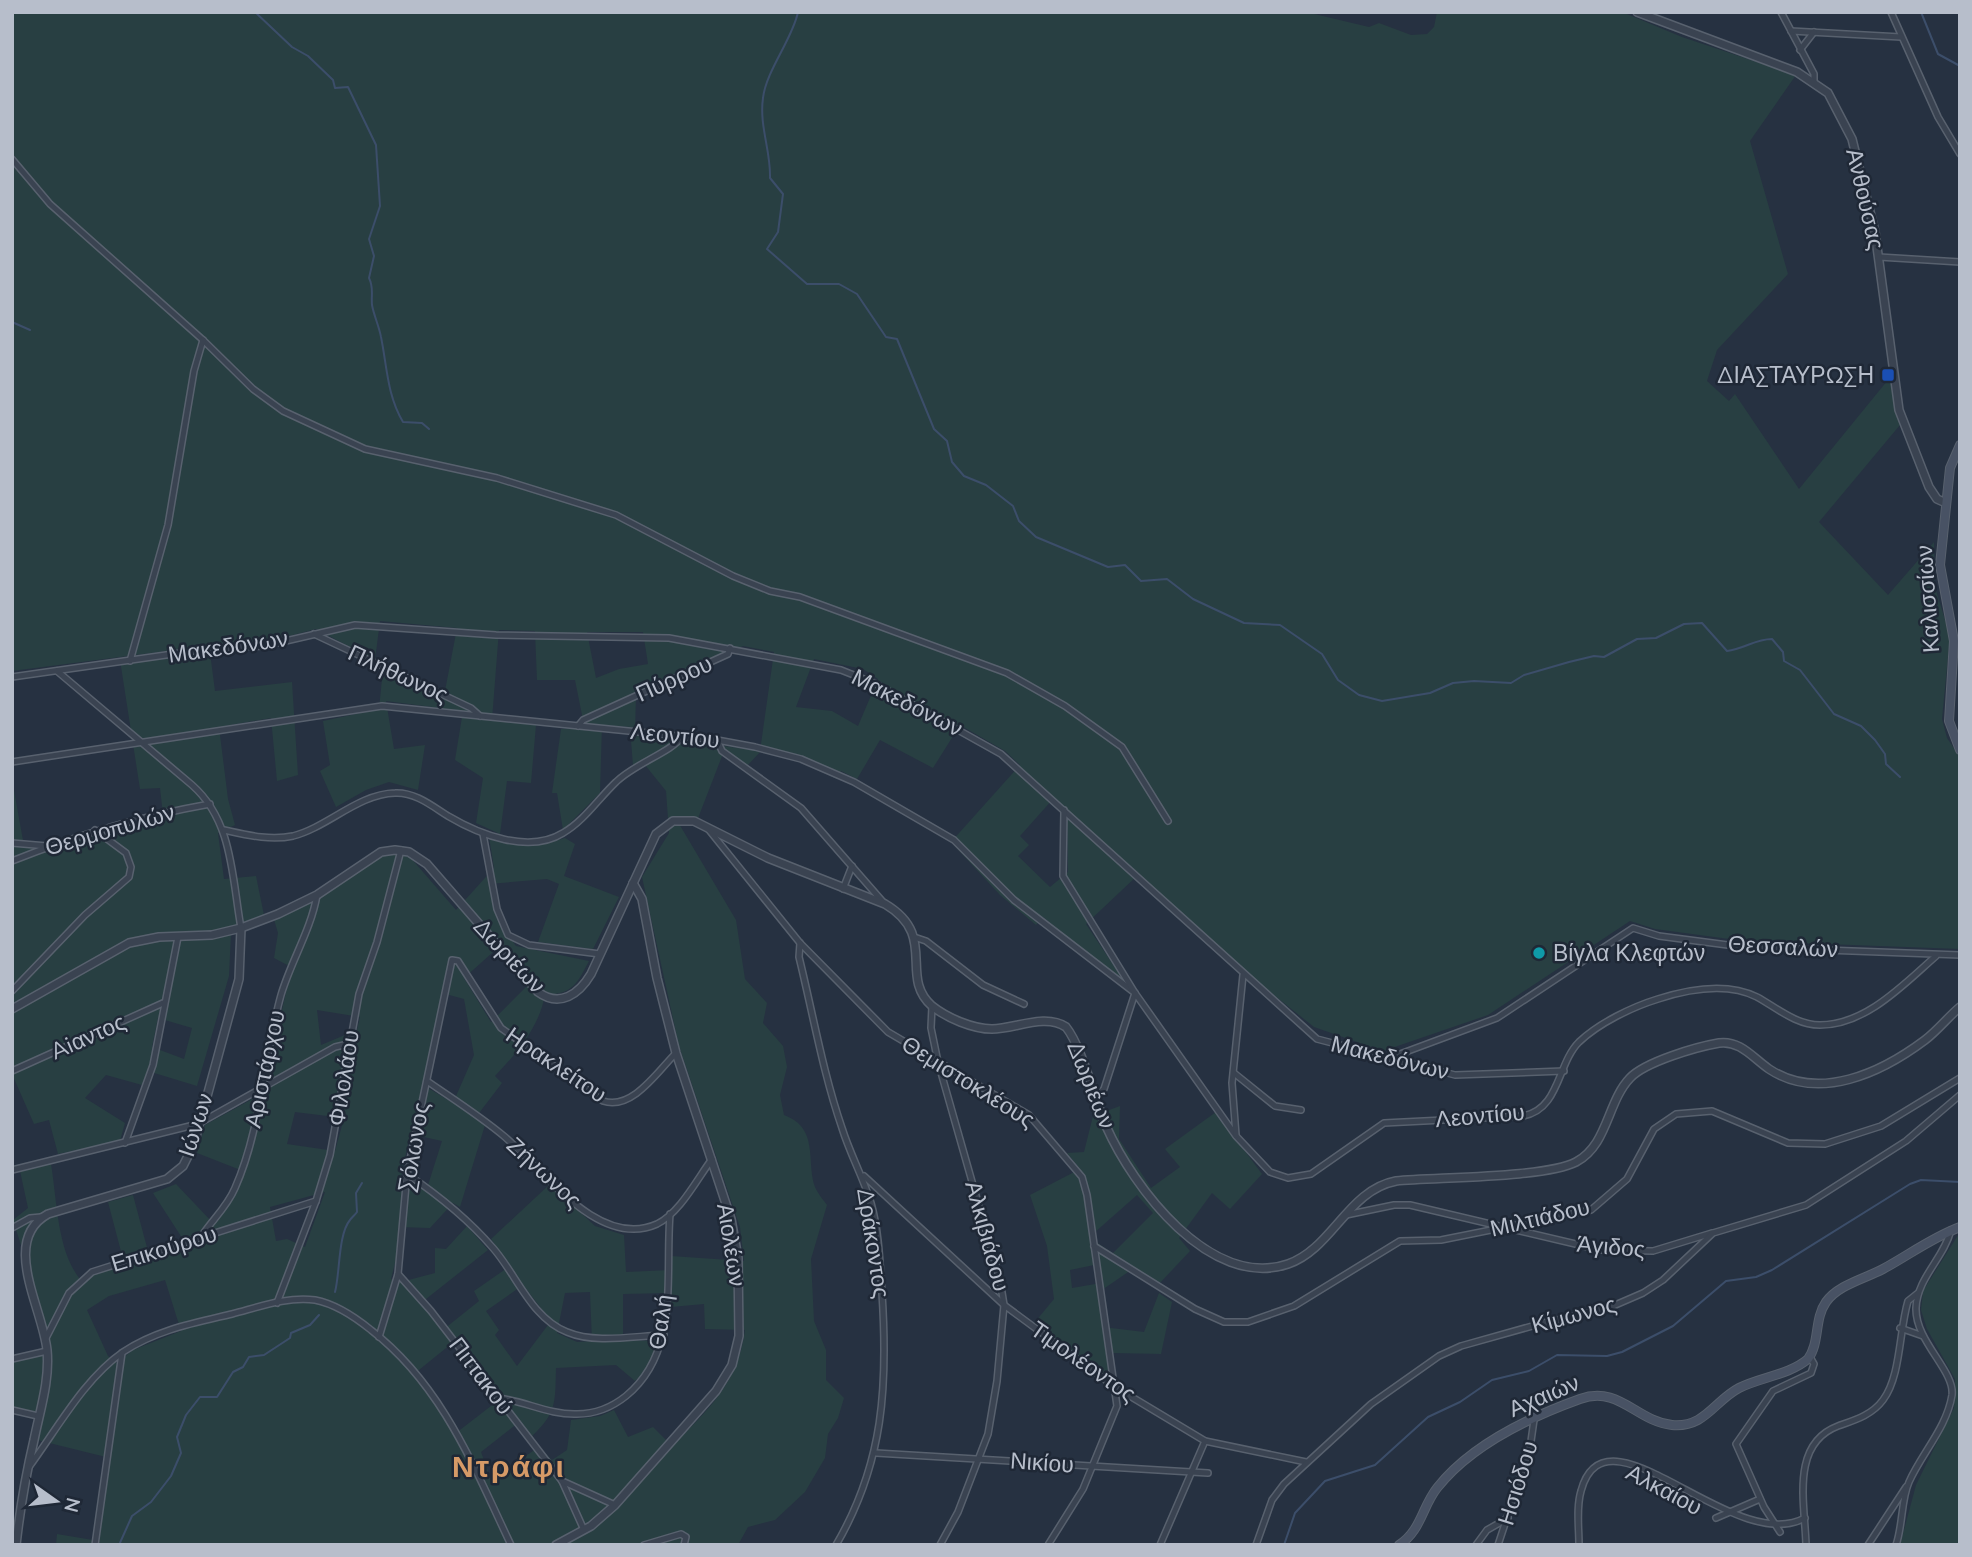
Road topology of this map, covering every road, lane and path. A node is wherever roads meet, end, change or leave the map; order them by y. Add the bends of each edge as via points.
1 (1637, 12) edge
2 (1782, 12) edge
3 (1891, 12) edge
4 (1791, 30) junction
5 (1814, 32) junction
6 (1901, 37) junction
7 (1800, 50) junction
8 (1814, 81) junction
9 (1960, 154) edge
10 (12, 159) edge
11 (1879, 257) junction
12 (1960, 262) edge
13 (203, 340) junction
14 (1960, 445) edge
15 (1946, 503) junction
16 (314, 634) junction
17 (730, 648) junction
18 (130, 661) junction
19 (57, 671) junction
20 (12, 677) edge
21 (480, 716) junction
22 (578, 726) junction
23 (682, 737) junction
24 (718, 740) junction
25 (140, 741) junction
26 (1960, 750) edge
27 (12, 762) edge
28 (210, 804) junction
29 (1063, 810) junction
30 (1168, 821) dead end
31 (707, 827) junction
32 (95, 830) junction
33 (224, 830) junction
34 (482, 834) junction
35 (12, 843) edge
36 (49, 846) junction
37 (401, 850) junction
38 (12, 861) edge
39 (852, 866) junction
40 (633, 883) junction
41 (843, 888) junction
42 (317, 895) junction
43 (885, 904) junction
44 (241, 928) junction
45 (178, 937) junction
46 (914, 937) junction
47 (800, 943) junction
48 (600, 954) junction
49 (1960, 955) edge
50 (1936, 956) junction
51 (454, 959) joint
52 (1243, 975) junction
53 (12, 991) edge
54 (1135, 993) junction
55 (163, 1003) junction
56 (1024, 1004) dead end
57 (932, 1006) junction
58 (1960, 1007) edge
59 (12, 1009) edge
60 (348, 1044) junction
61 (676, 1053) junction
62 (1391, 1059) junction
63 (938, 1062) junction
64 (12, 1071) edge
65 (1564, 1071) junction
66 (1234, 1073) junction
67 (1960, 1078) edge
68 (427, 1081) junction
69 (263, 1088) junction
70 (1960, 1095) edge
71 (1095, 1098) junction
72 (1301, 1110) dead end
73 (198, 1124) junction
74 (1236, 1136) junction
75 (125, 1143) junction
76 (712, 1159) junction
77 (12, 1170) edge
78 (862, 1173) junction
79 (407, 1174) junction
80 (316, 1201) junction
81 (670, 1214) junction
82 (1343, 1216) junction
83 (41, 1217) junction
84 (1505, 1227) junction
85 (12, 1228) edge
86 (1956, 1229) edge
87 (1713, 1233) junction
88 (201, 1237) junction
89 (1094, 1246) junction
90 (398, 1274) junction
91 (1918, 1293) junction
92 (277, 1303) junction
93 (1004, 1305) junction
94 (1900, 1328) junction
95 (663, 1335) junction
96 (379, 1336) junction
97 (1923, 1336) junction
98 (45, 1340) junction
99 (47, 1351) junction
100 (122, 1353) junction
101 (1810, 1356) junction
102 (12, 1359) edge
103 (1115, 1387) junction
104 (498, 1398) junction
105 (12, 1410) edge
106 (38, 1416) junction
107 (1534, 1420) junction
108 (1205, 1441) junction
109 (876, 1453) junction
110 (980, 1459) junction
111 (1306, 1462) junction
112 (1093, 1467) junction
113 (27, 1469) junction
114 (1190, 1473) junction
115 (1208, 1473) dead end
116 (562, 1481) junction
117 (1908, 1485) junction
118 (1680, 1497) dead end
119 (1760, 1499) junction
120 (615, 1505) junction
121 (1704, 1511) dead end
122 (1508, 1518) junction
123 (1805, 1518) junction
124 (584, 1530) junction
125 (1780, 1532) junction
126 (1769, 1533) dead end
127 (16, 1545) edge
128 (94, 1545) edge
129 (511, 1545) edge
130 (556, 1545) edge
131 (644, 1545) edge
132 (684, 1545) edge
133 (836, 1545) edge
134 (940, 1545) edge
135 (1048, 1545) edge
136 (1160, 1545) edge
137 (1256, 1545) edge
138 (1399, 1545) edge
139 (1476, 1545) edge
140 (1498, 1545) edge
141 (1579, 1545) edge
142 (1806, 1545) edge
143 (1868, 1545) edge
144 (1896, 1545) edge

1 - 8 street, Ανθούσας
2 - 4 street
3 - 6 street
4 - 5 street
4 - 7 street
5 - 6 street
5 - 7 street
6 - 9 street
7 - 8 street
8 - 11 street, Ανθούσας via 1828,93 1852,139
10 - 13 street via 50,204
11 - 12 street
11 - 15 street, Ανθούσας via 1899,410 1929,488
13 - 18 street via 167,525
13 - 30 street via 253,389 328,434 365,449 548,492 615,516 770,591 800,597 1007,673 1065,706 1122,747
14 - 15 main road, Καλισσίων via 1952,461
15 - 26 main road, Καλισσίων via 1940,565 1954,640 1949,721
16 - 17 street, Μακεδόνων via 343,625 370,625 496,635 669,638
16 - 18 street, Μακεδόνων via 264,646
16 - 21 street, Πλήθωνος
17 - 22 street, Πύρρου via 728,654
17 - 29 street, Μακεδόνων via 858,675 1001,754
18 - 19 street, Μακεδόνων
19 - 20 street, Μακεδόνων
19 - 25 street, Ιώνων
21 - 22 street, Λεοντίου
21 - 25 street, Λεοντίου via 382,706
22 - 23 street, Λεοντίου
23 - 24 street, Λεοντίου
23 - 34 street via 618,779 563,834 539,843
24 - 39 street via 722,751 801,808
24 - 54 street, Λεοντίου via 801,759 854,782 954,840 1014,900
25 - 27 street, Λεοντίου
25 - 28 street, Ιώνων
28 - 32 street, Θερμοπυλών
28 - 33 street, Ιώνων
29 - 52 street, Μακεδόνων
29 - 54 street, Λεοντίου via 1063,876
31 - 40 street, Δωριέων via 683,819 663,825
31 - 41 street, Δωριέων
31 - 47 street, Θεμιστοκλέους
32 - 36 street, Θερμοπυλών
32 - 53 street via 126,853 129,877
33 - 34 street via 267,838 291,836 397,793 416,797
33 - 44 street, Ιώνων
34 - 48 street via 497,909 508,935 529,945
35 - 36 street
36 - 38 street, Θερμοπυλών
37 - 42 street via 374,855
37 - 48 street, Δωριέων via 427,864 542,995 561,999 575,994
37 - 60 street, Φιλολάου
39 - 41 street
39 - 43 street
40 - 48 street, Δωριέων
40 - 61 street, Αιολέων via 642,899
41 - 43 street, Δωριέων
42 - 44 street
42 - 69 street, Αριστάρχου via 314,914 282,993
43 - 46 street, Δωριέων via 903,915
44 - 45 street
44 - 73 street, Ιώνων via 239,979
45 - 55 street
45 - 59 street via 124,945
46 - 56 street via 984,985
46 - 57 street, Δωριέων via 920,986
47 - 63 street, Θεμιστοκλέους via 888,1032
47 - 78 street, Δράκοντος via 799,957 842,1128
49 - 50 street, Θεσσαλών
50 - 62 street, Θεσσαλών via 1743,947 1633,928 1497,1018
50 - 65 street, Λεοντίου via 1884,1001 1855,1017 1828,1024 1803,1023 1751,995 1727,989 1689,991 1656,1000 1586,1037 1576,1046
51 - 61 street, Ηρακλείτου via 501,1028 603,1101 615,1104 629,1099
51 - 68 street, Σόλωνος
52 - 62 street, Μακεδόνων via 1317,1039
52 - 66 street
54 - 71 street via 1104,1089
54 - 74 street, Λεοντίου
55 - 64 street, Aiαντος
55 - 75 street via 153,1065
57 - 63 street, Αλκιβιάδου
57 - 71 street, Δωριέων via 982,1028 1062,1024 1070,1032
58 - 82 street, Δωριέων via 1902,1056 1851,1079 1823,1085 1792,1081 1733,1043 1657,1063 1629,1079 1593,1148 1575,1162 1548,1170 1390,1182 1369,1192
60 - 69 street
60 - 80 street, Φιλολάου via 339,1119
61 - 76 street, Αιολέων
62 - 65 street, Μακεδόνων via 1462,1075
63 - 89 street, Θεμιστοκλέους via 1029,1115 1043,1130 1082,1177
63 - 93 street, Αλκιβιάδου
65 - 74 street, Λεοντίου via 1547,1101 1528,1115 1384,1123 1300,1178 1270,1172
66 - 72 street via 1269,1102
66 - 74 street
67 - 84 street, Μιλτιάδου via 1881,1126 1825,1144 1788,1143 1712,1111 1682,1112 1654,1129 1630,1175 1596,1207
68 - 79 street, Σόλωνος
68 - 81 street, Ζήνωνος via 503,1135 597,1220 637,1229
69 - 73 street
69 - 88 street, Αριστάρχου via 236,1185
70 - 87 street, Κίμωνος via 1906,1141 1812,1201
71 - 82 street, Δωριέων via 1116,1146 1143,1189 1174,1223 1216,1257 1253,1266 1291,1263 1311,1250
73 - 75 street
73 - 83 street, Ιώνων via 187,1160 173,1176
75 - 77 street
76 - 81 street
76 - 120 street, Αιολέων via 736,1247 736,1354 716,1391
78 - 93 street, Τιμολέοντος
78 - 109 street, Δράκοντος via 872,1206 884,1320 885,1370
79 - 90 street, Σόλωνος
79 - 95 street via 473,1227 556,1328 580,1336
80 - 88 street, Επικούρου
80 - 92 street, Φιλολάου
81 - 95 street, Θαλή
82 - 84 street, Άγιδος via 1404,1204
83 - 85 street
83 - 98 street via 28,1233 23,1254
84 - 87 street, Άγιδος via 1588,1248 1637,1252
84 - 89 street, Μιλτιάδου via 1441,1240 1400,1241 1285,1311 1241,1322 1224,1322 1195,1309
86 - 91 street
86 - 101 main road via 1837,1292 1822,1311
87 - 111 street, Κίμωνος via 1658,1284 1632,1298 1439,1356 1371,1404
88 - 98 street, Επικούρου via 86,1276 66,1298
89 - 103 street, Θεμιστοκλέους
90 - 96 street, Σόλωνος
90 - 104 street, Πιττακού
91 - 94 street via 1909,1299
91 - 97 street via 1916,1312
92 - 96 street via 306,1299 327,1303
92 - 100 street via 171,1329
93 - 103 street, Τιμολέοντος
93 - 110 street, Αλκιβιάδου via 997,1381
94 - 97 street
94 - 123 street via 1893,1379 1883,1399 1866,1415 1821,1434 1809,1451 1804,1470
95 - 104 street, Θαλή via 648,1373 605,1409 566,1414
96 - 129 street via 416,1371 448,1415
97 - 117 street via 1949,1378 1952,1393 1946,1415
98 - 99 street
99 - 102 street
99 - 106 street
100 - 113 street via 96,1378
100 - 128 street
101 - 107 main road, Αχαιών via 1800,1365 1736,1390 1691,1423 1656,1421 1601,1394
101 - 119 street via 1814,1364 1811,1373 1773,1391 1737,1441 1737,1451
103 - 108 street, Τιμολέοντος
103 - 112 street, Θεμιστοκλέους via 1117,1406
104 - 116 street, Πιττακού
105 - 106 street
106 - 113 street
107 - 122 street, Ησιόδου
107 - 138 main road, Αχαιών via 1491,1443 1447,1477 1433,1493 1415,1531
108 - 111 street, Τιμολέοντος
108 - 114 street
109 - 110 street, Νικίου
109 - 133 street, Δράκοντος via 859,1501
110 - 112 street, Νικίου
110 - 134 street, Αλκιβιάδου
111 - 137 street, Κίμωνος via 1275,1494
112 - 114 street, Νικίου
112 - 135 street, Θεμιστοκλέους
113 - 127 street
114 - 115 street, Νικίου
114 - 136 street
116 - 120 street, Πιττακού
116 - 124 street, Πιττακού
117 - 143 street
117 - 144 street
118 - 141 street, Αλκαίου via 1629,1467 1598,1469 1587,1477 1580,1495
119 - 121 street, Αλκαίου via 1719,1520
119 - 125 street
120 - 124 street, Αιολέων
122 - 139 street via 1487,1530
122 - 140 street, Ησιόδου
123 - 125 street
123 - 142 street
124 - 130 street, Αιολέων
125 - 126 street
131 - 132 street via 681,1534 686,1537

